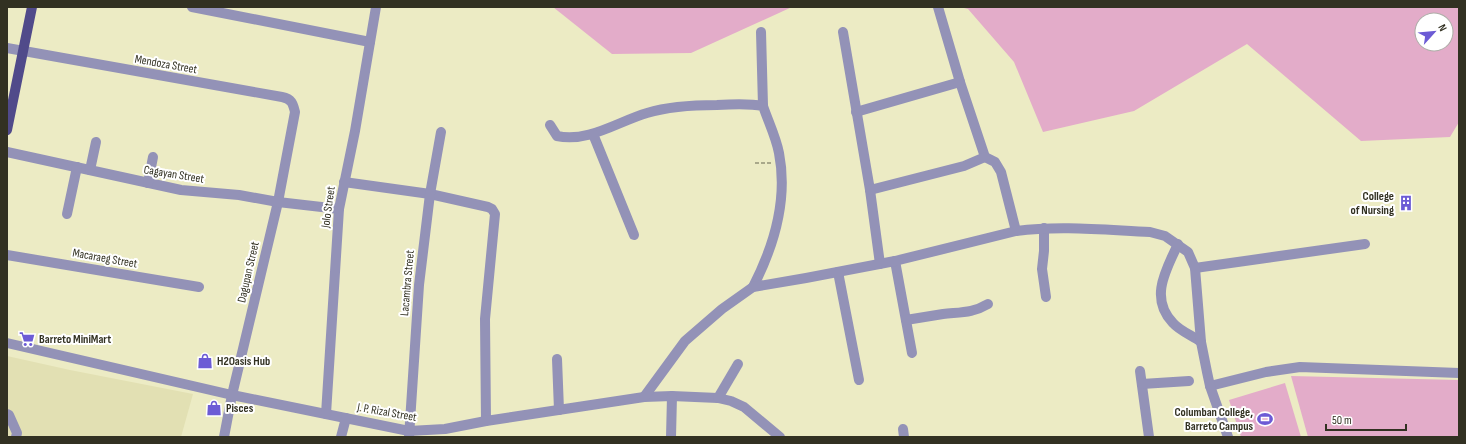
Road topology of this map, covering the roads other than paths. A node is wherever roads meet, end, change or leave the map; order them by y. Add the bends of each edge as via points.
1 (32, 7) edge
2 (192, 7) edge
3 (376, 7) edge
4 (938, 7) edge
5 (761, 32) dead end
6 (843, 32) dead end
7 (370, 42) junction
8 (7, 48) edge
9 (23, 52) junction
10 (960, 82) junction
11 (763, 106) junction
12 (295, 112) joint
13 (856, 112) junction
14 (550, 125) dead end
15 (7, 130) edge
16 (441, 132) dead end
17 (593, 134) junction
18 (96, 142) dead end
19 (7, 152) edge
20 (153, 157) dead end
21 (985, 157) junction
22 (77, 167) junction
23 (90, 170) junction
24 (344, 182) junction
25 (148, 183) junction
26 (870, 190) junction
27 (430, 194) junction
28 (278, 202) junction
29 (339, 209) junction
30 (67, 214) dead end
31 (1044, 228) junction
32 (1016, 231) junction
33 (634, 235) dead end
34 (1178, 244) junction
35 (1365, 244) dead end
36 (7, 255) edge
37 (895, 261) junction
38 (880, 264) junction
39 (1195, 268) junction
40 (838, 272) junction
41 (199, 287) dead end
42 (753, 287) junction
43 (1046, 297) dead end
44 (988, 304) dead end
45 (906, 320) junction
46 (1201, 342) junction
47 (7, 343) edge
48 (912, 353) dead end
49 (557, 359) dead end
50 (738, 364) dead end
51 (1140, 371) dead end
52 (1459, 373) edge
53 (859, 380) dead end
54 (1189, 381) dead end
55 (1142, 384) junction
56 (1210, 386) junction
57 (232, 395) junction
58 (672, 396) junction
59 (644, 397) junction
60 (718, 398) junction
61 (559, 410) junction
62 (7, 414) edge
63 (326, 414) junction
64 (346, 418) junction
65 (486, 421) junction
66 (409, 434) edge
67 (776, 436) edge
68 (16, 437) edge
69 (224, 437) edge
70 (341, 437) edge
71 (671, 437) edge
72 (1149, 437) edge
73 (1228, 437) edge

1 - 9 main road
2 - 7 street
3 - 7 street, Jolo Street
4 - 10 street
5 - 11 street
6 - 13 street
7 - 24 street, Jolo Street via 356,131
8 - 9 street, Mendoza Street
9 - 12 street, Mendoza Street via 282,97 289,99
9 - 15 main road
10 - 13 street
10 - 21 street
11 - 17 street via 734,104 664,108 629,118
11 - 42 street via 779,152 782,187 781,204 765,260
12 - 28 street, Dagupan Street
13 - 26 street
14 - 17 street via 557,136 568,138
16 - 27 street, Lacambra Street
17 - 33 street
18 - 23 street
19 - 22 street, Cagayan Street
20 - 25 street
21 - 26 street via 964,166
21 - 32 street via 995,162 1001,172
22 - 23 street, Cagayan Street
22 - 30 street
23 - 25 street, Cagayan Street
24 - 27 street
24 - 29 street, Jolo Street
25 - 28 street, Cagayan Street via 181,190 240,195
26 - 38 street
27 - 65 street via 488,207 495,214 485,319
27 - 66 street, Lacambra Street via 419,285
28 - 29 street, Cagayan Street
28 - 57 street, Dagupan Street
29 - 63 street, Jolo Street
31 - 32 street
31 - 34 street via 1150,232 1166,236
31 - 43 street via 1042,269
32 - 37 street
34 - 39 street via 1188,252
34 - 46 street via 1163,278 1160,297 1166,314 1174,324
35 - 39 street
36 - 41 street, Macaraeg Street
37 - 38 street
37 - 45 street
38 - 40 street
39 - 46 street
40 - 42 street
40 - 53 street
42 - 59 street via 722,309 686,341
44 - 45 street via 979,310
45 - 48 street
46 - 56 street
47 - 57 street, J. P. Rizal Street
49 - 61 street
50 - 60 street
51 - 55 street
52 - 56 street via 1300,367 1266,372
54 - 55 street
55 - 72 street
56 - 73 street
57 - 63 street, J. P. Rizal Street
57 - 69 street, Dagupan Street
58 - 59 street, J. P. Rizal Street
58 - 60 street, J. P. Rizal Street
58 - 71 street
59 - 61 street, J. P. Rizal Street
60 - 67 street, J. P. Rizal Street via 744,407
61 - 65 street, J. P. Rizal Street
62 - 68 street via 17,433
63 - 64 street, J. P. Rizal Street
64 - 66 street, J. P. Rizal Street
64 - 70 street
65 - 66 street, J. P. Rizal Street

